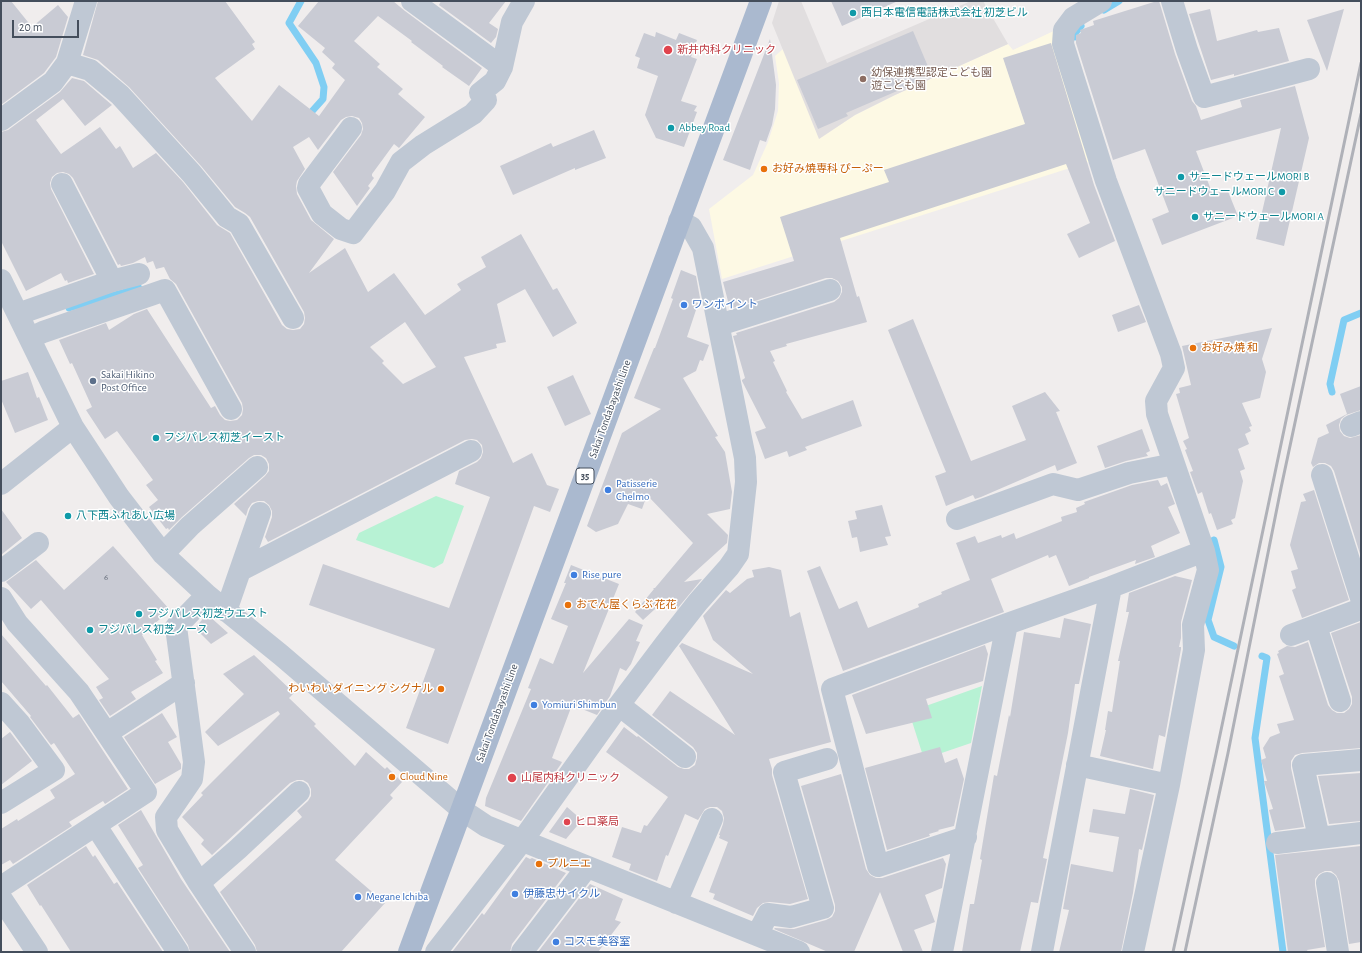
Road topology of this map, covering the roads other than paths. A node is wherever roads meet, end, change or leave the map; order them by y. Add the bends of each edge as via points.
1 (86, 1) edge
2 (412, 1) edge
3 (524, 1) edge
4 (761, 1) edge
5 (1101, 1) edge
6 (1172, 1) edge
7 (1075, 8) edge
8 (67, 62) junction
9 (502, 68) junction
10 (1309, 70) dead end
11 (1, 120) edge
12 (351, 128) dead end
13 (62, 184) dead end
14 (679, 221) junction
15 (138, 274) dead end
16 (1, 280) edge
17 (112, 281) junction
18 (830, 290) dead end
19 (18, 314) junction
20 (293, 318) dead end
21 (719, 325) junction
22 (30, 338) junction
23 (231, 409) dead end
24 (73, 427) junction
25 (470, 451) dead end
26 (1174, 464) junction
27 (257, 467) dead end
28 (1322, 475) dead end
29 (1, 484) edge
30 (260, 513) dead end
31 (957, 519) dead end
32 (38, 543) dead end
33 (1204, 551) junction
34 (163, 554) junction
35 (241, 570) junction
36 (1, 571) edge
37 (1111, 587) junction
38 (207, 595) junction
39 (1, 598) edge
40 (1361, 598) edge
41 (1361, 609) edge
42 (226, 611) junction
43 (1007, 624) junction
44 (1316, 626) junction
45 (1291, 635) dead end
46 (184, 683) junction
47 (1340, 701) dead end
48 (1, 703) edge
49 (619, 705) junction
50 (107, 733) junction
51 (685, 757) dead end
52 (826, 759) dead end
53 (1361, 760) edge
54 (1078, 765) junction
55 (1169, 785) junction
56 (299, 792) dead end
57 (1, 803) edge
58 (462, 810) junction
59 (712, 819) dead end
60 (96, 826) junction
61 (1361, 834) edge
62 (966, 837) junction
63 (1319, 838) junction
64 (522, 841) junction
65 (1276, 843) dead end
66 (587, 867) junction
67 (199, 883) junction
68 (1327, 883) dead end
69 (1, 887) edge
70 (1, 898) edge
71 (676, 903) junction
72 (757, 935) junction
73 (37, 952) edge
74 (178, 952) edge
75 (245, 952) edge
76 (409, 952) edge
77 (436, 952) edge
78 (522, 952) edge
79 (799, 952) edge
80 (942, 952) edge
81 (1042, 952) edge
82 (1133, 952) edge
83 (1338, 952) edge

1 - 8 street
2 - 9 street
3 - 9 street via 512,22
4 - 14 main road, Sakai Tondabayashi Line / 35
5 - 7 street
6 - 10 street via 1204,97
7 - 26 street via 1073,18 1064,30 1063,44 1106,180 1171,354 1174,368 1156,401 1156,414
8 - 11 street via 53,82
8 - 20 street via 90,70 120,95 192,174 227,217 239,224
9 - 12 street via 495,81 480,92 486,100 473,114 401,162 385,191 353,233 341,229 322,214 308,188
13 - 17 street
14 - 21 street via 691,227 703,248
14 - 58 main road, Sakai Tondabayashi Line / 35
15 - 17 street
16 - 19 street
17 - 19 street
18 - 21 street
19 - 22 street
21 - 49 street via 745,458 746,482 738,554 664,644
22 - 23 street via 165,290
22 - 24 street
24 - 29 street
24 - 34 street via 120,497
25 - 35 street
26 - 31 street via 1129,473 1078,490 1053,484
26 - 33 street
27 - 34 street via 190,526
28 - 40 street
30 - 35 street
32 - 36 street
33 - 37 street
33 - 55 street via 1208,570 1193,625 1194,650
34 - 38 street
35 - 42 street
37 - 43 street
37 - 54 street
38 - 42 street
38 - 46 street via 176,627
39 - 50 street via 17,623 79,692
41 - 44 street
42 - 58 street
43 - 62 street
43 - 62 street via 832,689 878,866
44 - 45 street
44 - 47 street
46 - 50 street
46 - 67 street via 194,762 192,779 166,817 167,830
48 - 57 street via 54,770
49 - 51 street
49 - 64 street
50 - 60 street via 146,792
52 - 72 street via 784,772 823,908 791,917 768,914
53 - 63 street via 1302,765
54 - 55 street
54 - 81 street
55 - 82 street
56 - 67 street
58 - 64 street via 486,826
58 - 76 main road, Sakai Tondabayashi Line / 35
59 - 71 street
60 - 69 street
60 - 74 street
61 - 63 street
62 - 80 street
63 - 65 street
64 - 66 street
64 - 77 street
66 - 71 street
66 - 78 street
67 - 75 street
68 - 83 street
70 - 73 street
71 - 72 street
72 - 79 street

